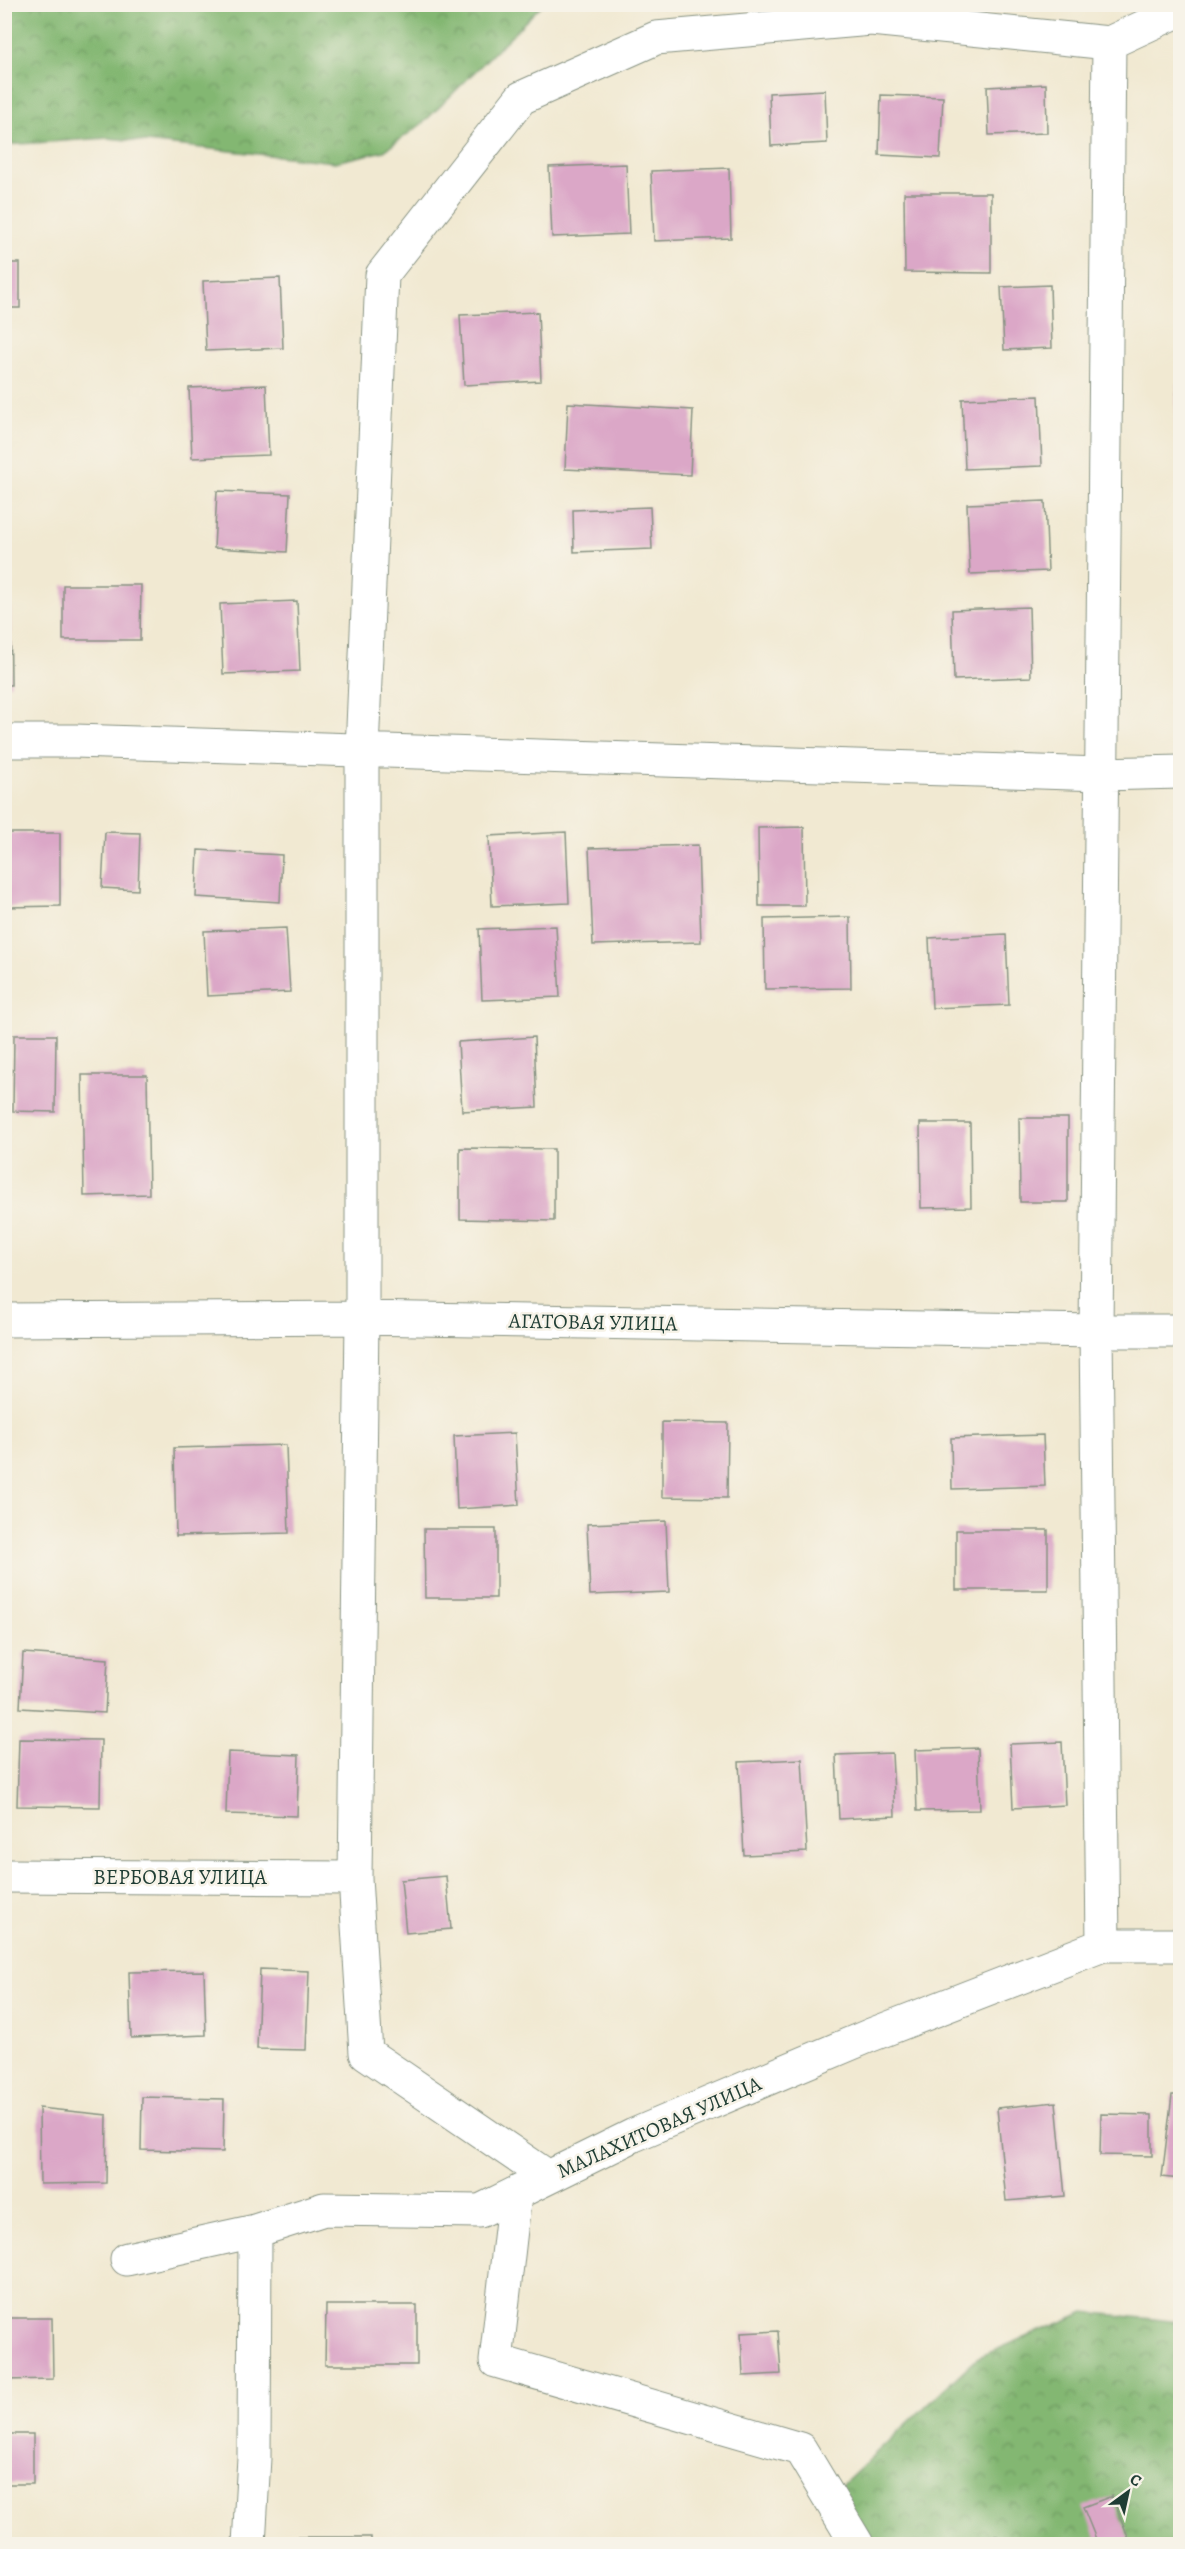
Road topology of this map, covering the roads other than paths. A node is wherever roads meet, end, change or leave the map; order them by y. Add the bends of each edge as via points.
1 (1180, 10) edge
2 (1109, 43) junction
3 (4, 741) edge
4 (362, 751) junction
5 (1180, 772) edge
6 (1101, 774) junction
7 (362, 1318) junction
8 (4, 1320) edge
9 (1096, 1331) junction
10 (1180, 1331) edge
11 (4, 1876) edge
12 (355, 1878) junction
13 (1103, 1945) junction
14 (1180, 1945) edge
15 (548, 2177) junction
16 (515, 2194) junction
17 (255, 2231) junction
18 (127, 2259) dead end
19 (249, 2544) edge
20 (856, 2544) edge

1 - 2 street
2 - 4 street via 871,19 656,38 521,98 382,275
2 - 6 street
3 - 4 street
4 - 6 street
4 - 7 street
5 - 6 street
6 - 9 street
7 - 8 street, АГАТОВАЯ УЛИЦА
7 - 9 street, АГАТОВАЯ УЛИЦА
7 - 12 street
9 - 10 street, АГАТОВАЯ УЛИЦА
9 - 13 street
11 - 12 street, ВЕРБОВАЯ УЛИЦА
12 - 15 street via 366,2053
13 - 14 street, МАЛАХИТОВАЯ УЛИЦА
13 - 15 street, МАЛАХИТОВАЯ УЛИЦА via 784,2071 634,2135
15 - 16 street, МАЛАХИТОВАЯ УЛИЦА
16 - 17 street, МАЛАХИТОВАЯ УЛИЦА via 480,2211 324,2209
16 - 20 street via 496,2361 800,2449
17 - 18 street, МАЛАХИТОВАЯ УЛИЦА
17 - 19 street via 254,2458

